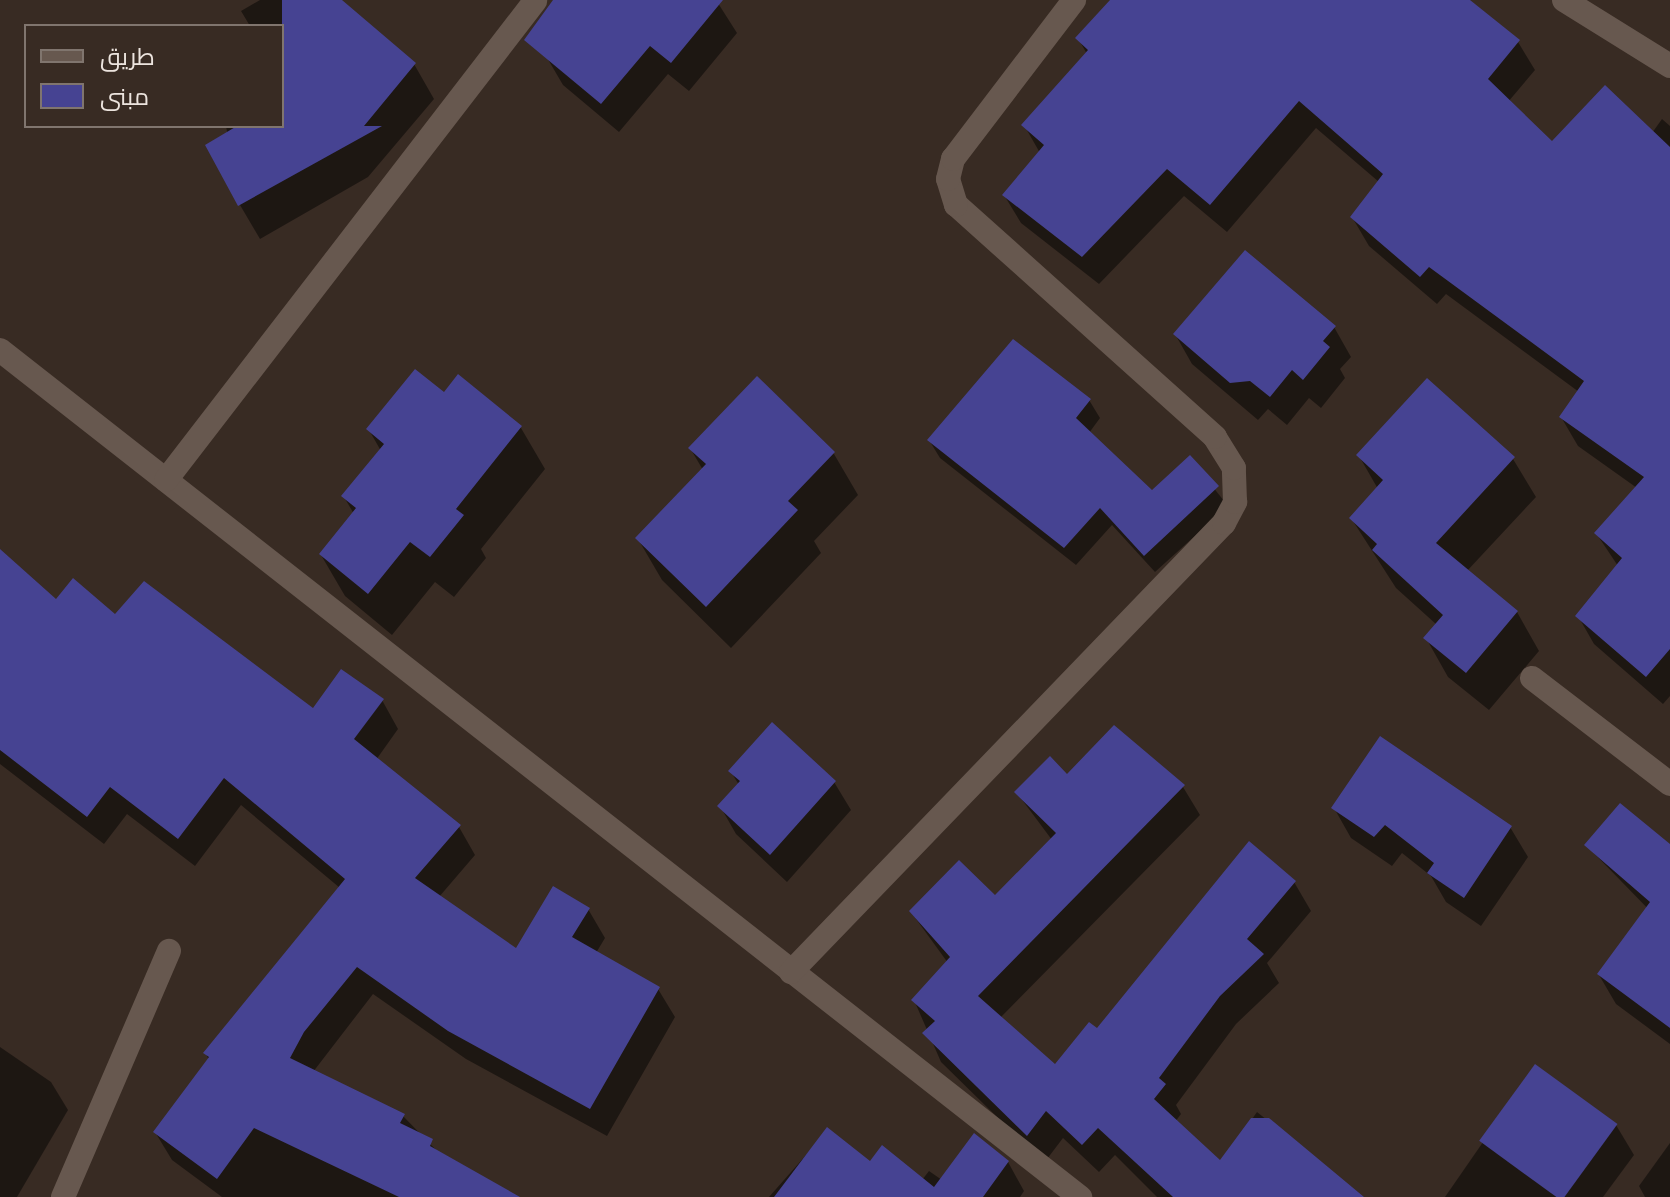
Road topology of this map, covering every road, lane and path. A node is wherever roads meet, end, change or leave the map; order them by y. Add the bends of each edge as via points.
1 (1074, 0) edge
2 (1564, 0) edge
3 (535, 1) edge
4 (1670, 66) edge
5 (0, 350) edge
6 (166, 480) junction
7 (1532, 678) dead end
8 (1670, 784) edge
9 (169, 951) dead end
10 (791, 972) junction
11 (63, 1197) edge
12 (1080, 1197) edge

1 - 10 street via 953,159 948,179 956,205 1215,437 1234,468 1235,502 1224,523
2 - 4 street
3 - 6 street
5 - 6 street
6 - 10 street
7 - 8 street
9 - 11 street
10 - 12 street

